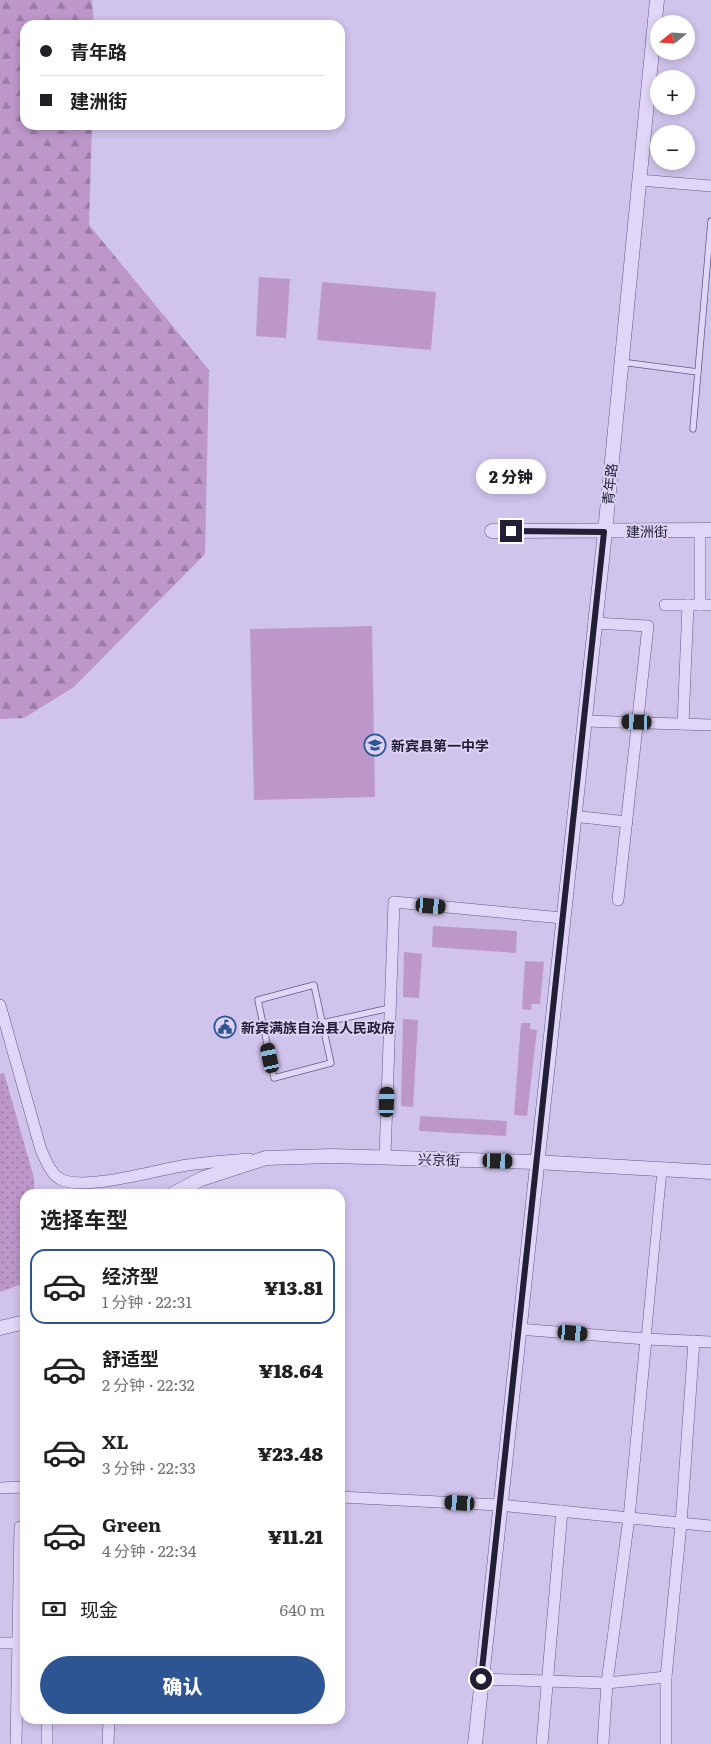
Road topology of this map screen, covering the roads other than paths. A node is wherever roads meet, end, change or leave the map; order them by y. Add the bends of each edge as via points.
1 (657, 0) edge
2 (640, 180) junction
3 (711, 186) edge
4 (711, 221) edge
5 (621, 362) junction
6 (698, 372) junction
7 (692, 429) dead end
8 (706, 530) edge
9 (492, 531) dead end
10 (604, 532) junction
11 (665, 605) dead end
12 (688, 605) junction
13 (706, 605) edge
14 (594, 623) junction
15 (584, 721) junction
16 (637, 722) junction
17 (683, 724) junction
18 (711, 725) edge
19 (573, 816) junction
20 (626, 822) junction
21 (618, 900) dead end
22 (562, 918) junction
23 (0, 1005) edge
24 (390, 1008) junction
25 (322, 1023) junction
26 (266, 1158) junction
27 (385, 1158) junction
28 (535, 1162) junction
29 (662, 1170) junction
30 (711, 1172) edge
31 (182, 1189) edge
32 (20, 1323) edge
33 (0, 1328) edge
34 (518, 1329) junction
35 (646, 1339) junction
36 (694, 1341) junction
37 (711, 1342) edge
38 (20, 1487) edge
39 (0, 1488) edge
40 (345, 1497) edge
41 (500, 1505) junction
42 (562, 1512) junction
43 (629, 1518) junction
44 (681, 1524) junction
45 (711, 1526) edge
46 (0, 1643) edge
47 (20, 1643) edge
48 (20, 1663) edge
49 (666, 1678) junction
50 (481, 1679) junction
51 (547, 1682) junction
52 (607, 1683) junction
53 (47, 1724) edge
54 (109, 1724) edge
55 (16, 1744) edge
56 (46, 1744) edge
57 (108, 1744) edge
58 (474, 1744) edge
59 (542, 1744) edge
60 (603, 1744) edge
61 (666, 1744) edge

1 - 2 street, 青年路
2 - 3 street
2 - 5 street, 青年路
4 - 6 lane
5 - 6 lane
5 - 10 street, 青年路
6 - 7 lane
8 - 10 street, 建洲街
8 - 13 street
9 - 10 street, 建洲街
10 - 14 street, 青年路
11 - 12 street
12 - 13 street
12 - 17 street
14 - 15 street, 青年路
14 - 16 street via 648,626
15 - 16 street
15 - 19 street, 青年路
16 - 17 street
16 - 20 street
17 - 18 street
19 - 20 street
19 - 22 street, 青年路
20 - 21 street
22 - 24 street via 394,902
22 - 28 street, 青年路
23 - 26 street via 41,1150 51,1171 60,1178 72,1182 102,1182 188,1165
24 - 25 lane
24 - 27 street
25 - 25 lane via 331,1063 274,1078 258,1000 314,986
26 - 27 street, 兴京街
26 - 31 street, 兴京街 via 201,1179
27 - 28 street, 兴京街
28 - 29 street, 兴京街
28 - 34 street, 青年路
29 - 30 street, 兴京街
29 - 35 street
32 - 33 street
34 - 35 street
34 - 41 street, 青年路
35 - 36 street
35 - 43 street
36 - 37 street
36 - 44 street
38 - 39 street
40 - 41 street
41 - 42 street
41 - 50 street, 青年路
42 - 43 street
42 - 51 street
43 - 44 street
43 - 52 street
44 - 45 street
44 - 49 street
46 - 47 street
48 - 55 street
49 - 52 street
49 - 61 street
50 - 51 street
50 - 58 street, 青年路
51 - 52 street
51 - 59 street
52 - 60 street
53 - 56 street
54 - 57 street

